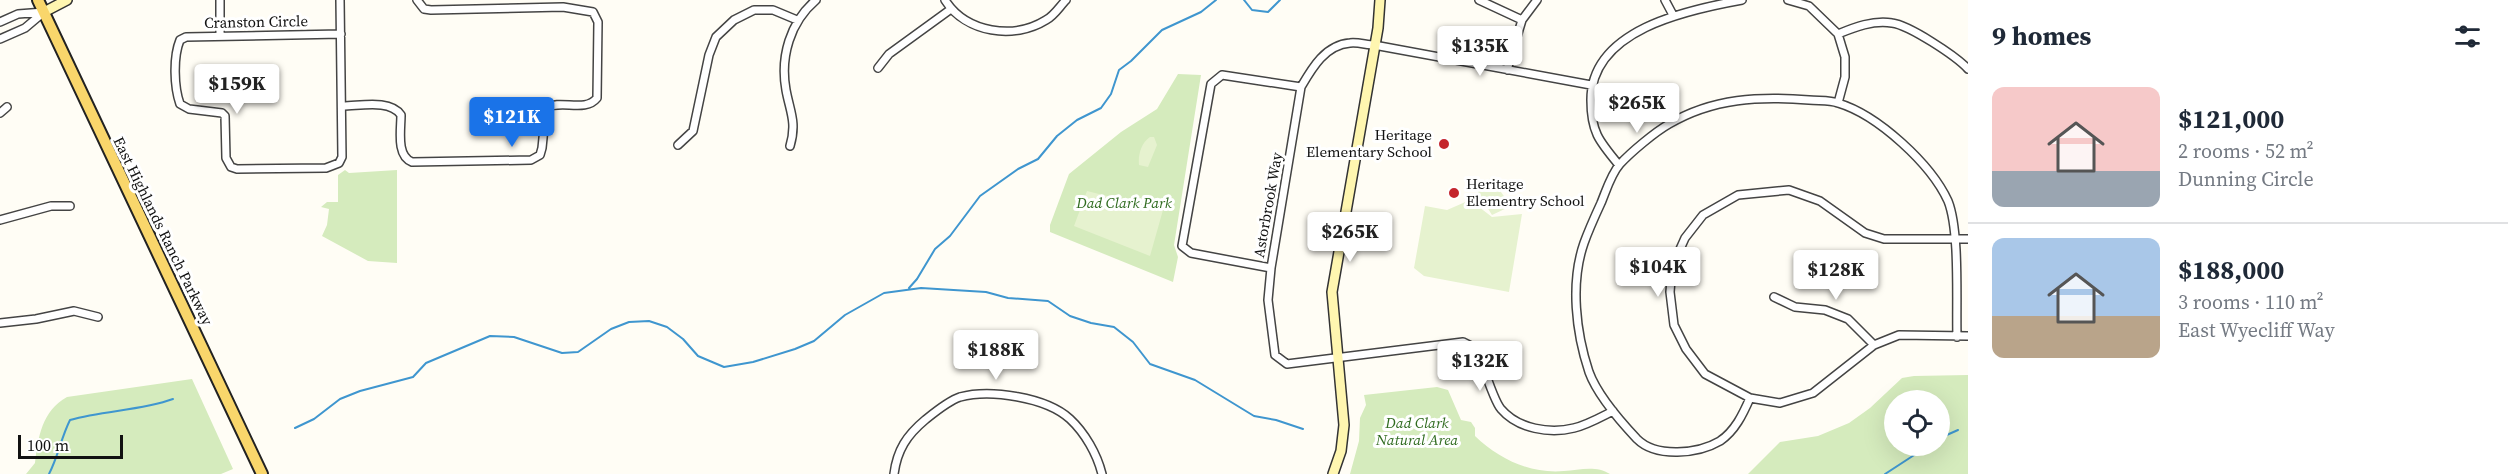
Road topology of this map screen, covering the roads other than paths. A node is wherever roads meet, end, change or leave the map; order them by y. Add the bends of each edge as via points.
1 (38, 0) edge
2 (67, 0) edge
3 (220, 0) edge
4 (340, 0) edge
5 (417, 0) edge
6 (816, 0) edge
7 (945, 0) edge
8 (1066, 0) edge
9 (1380, 0) edge
10 (1479, 0) edge
11 (1537, 0) edge
12 (1665, 0) edge
13 (1742, 0) edge
14 (1788, 0) edge
15 (563, 4) edge
16 (951, 9) junction
17 (44, 12) junction
18 (1673, 15) junction
19 (797, 20) junction
20 (1522, 20) junction
21 (0, 22) edge
22 (341, 34) junction
23 (1838, 34) junction
24 (220, 36) junction
25 (0, 39) edge
26 (1374, 45) junction
27 (1967, 66) edge
28 (878, 68) dead end
29 (1507, 69) junction
30 (1591, 85) junction
31 (1301, 87) junction
32 (1838, 103) junction
33 (343, 106) junction
34 (7, 107) dead end
35 (0, 113) edge
36 (678, 145) dead end
37 (790, 146) dead end
38 (1619, 165) junction
39 (70, 206) dead end
40 (0, 220) edge
41 (1968, 239) edge
42 (1955, 240) junction
43 (1271, 268) junction
44 (1774, 297) dead end
45 (98, 317) dead end
46 (0, 323) edge
47 (1968, 336) edge
48 (1957, 337) junction
49 (1874, 345) junction
50 (1338, 357) junction
51 (1750, 398) junction
52 (1613, 411) junction
53 (262, 474) edge
54 (894, 474) edge
55 (1102, 474) edge
56 (1333, 474) edge

1 - 17 main road, East Highlands Ranch Parkway
2 - 17 street
3 - 24 street
4 - 22 street, Cranston Circle
5 - 15 street via 424,9 431,10
6 - 19 street
7 - 16 street
8 - 16 street via 1047,20 1024,29 995,32 978,27
9 - 26 street
10 - 20 street
11 - 20 street
12 - 18 street
13 - 18 street
14 - 23 street via 1809,6
15 - 33 street via 596,16 597,98 588,105 553,104 546,108 540,155 531,160 412,162 402,153 398,110 387,105
16 - 28 street via 888,54
17 - 21 street via 18,14
17 - 25 street via 25,28
17 - 53 main road, East Highlands Ranch Parkway
18 - 30 street via 1619,44 1600,63
19 - 36 street via 773,10 754,10 716,37 693,131
19 - 37 street via 784,64 794,122
20 - 29 street
22 - 24 street, Cranston Circle
22 - 33 street, Cranston Circle
23 - 27 street via 1864,24 1893,23
23 - 32 street via 1845,57 1845,77
24 - 33 street, Cranston Circle via 180,40 176,81 184,108 222,113 225,117 226,158 231,167 326,168 339,163
26 - 29 street, Astorbrook Way
26 - 31 street, Astorbrook Way via 1348,43 1329,51 1316,62
26 - 50 street via 1334,273 1332,304
29 - 30 street, Astorbrook Way
30 - 38 street via 1593,130
31 - 43 street, Astorbrook Way
31 - 43 street via 1222,75 1211,84 1182,246 1191,253
32 - 38 street via 1741,99 1702,107 1668,124
32 - 42 street via 1880,125 1933,175 1949,203
34 - 35 street
38 - 52 street via 1583,245 1577,282 1578,326 1590,375
39 - 40 street via 51,206
41 - 42 street
42 - 48 street
42 - 51 street via 1884,239 1865,234 1820,201 1789,190 1738,195 1703,215 1685,238 1672,267 1674,325 1705,374
43 - 50 street, Astorbrook Way via 1268,300 1275,355 1287,364
44 - 49 street via 1795,307 1825,310 1848,319
45 - 46 street via 74,311
47 - 48 street
48 - 49 street via 1899,334
49 - 51 street via 1813,393 1780,403
50 - 52 street via 1463,342 1477,349 1500,409 1535,429 1575,428
50 - 56 street via 1344,424
51 - 52 street via 1742,418 1720,440 1693,450 1663,451 1640,442
54 - 55 street via 901,447 921,423 958,398 988,393 1044,405 1069,417 1087,440

